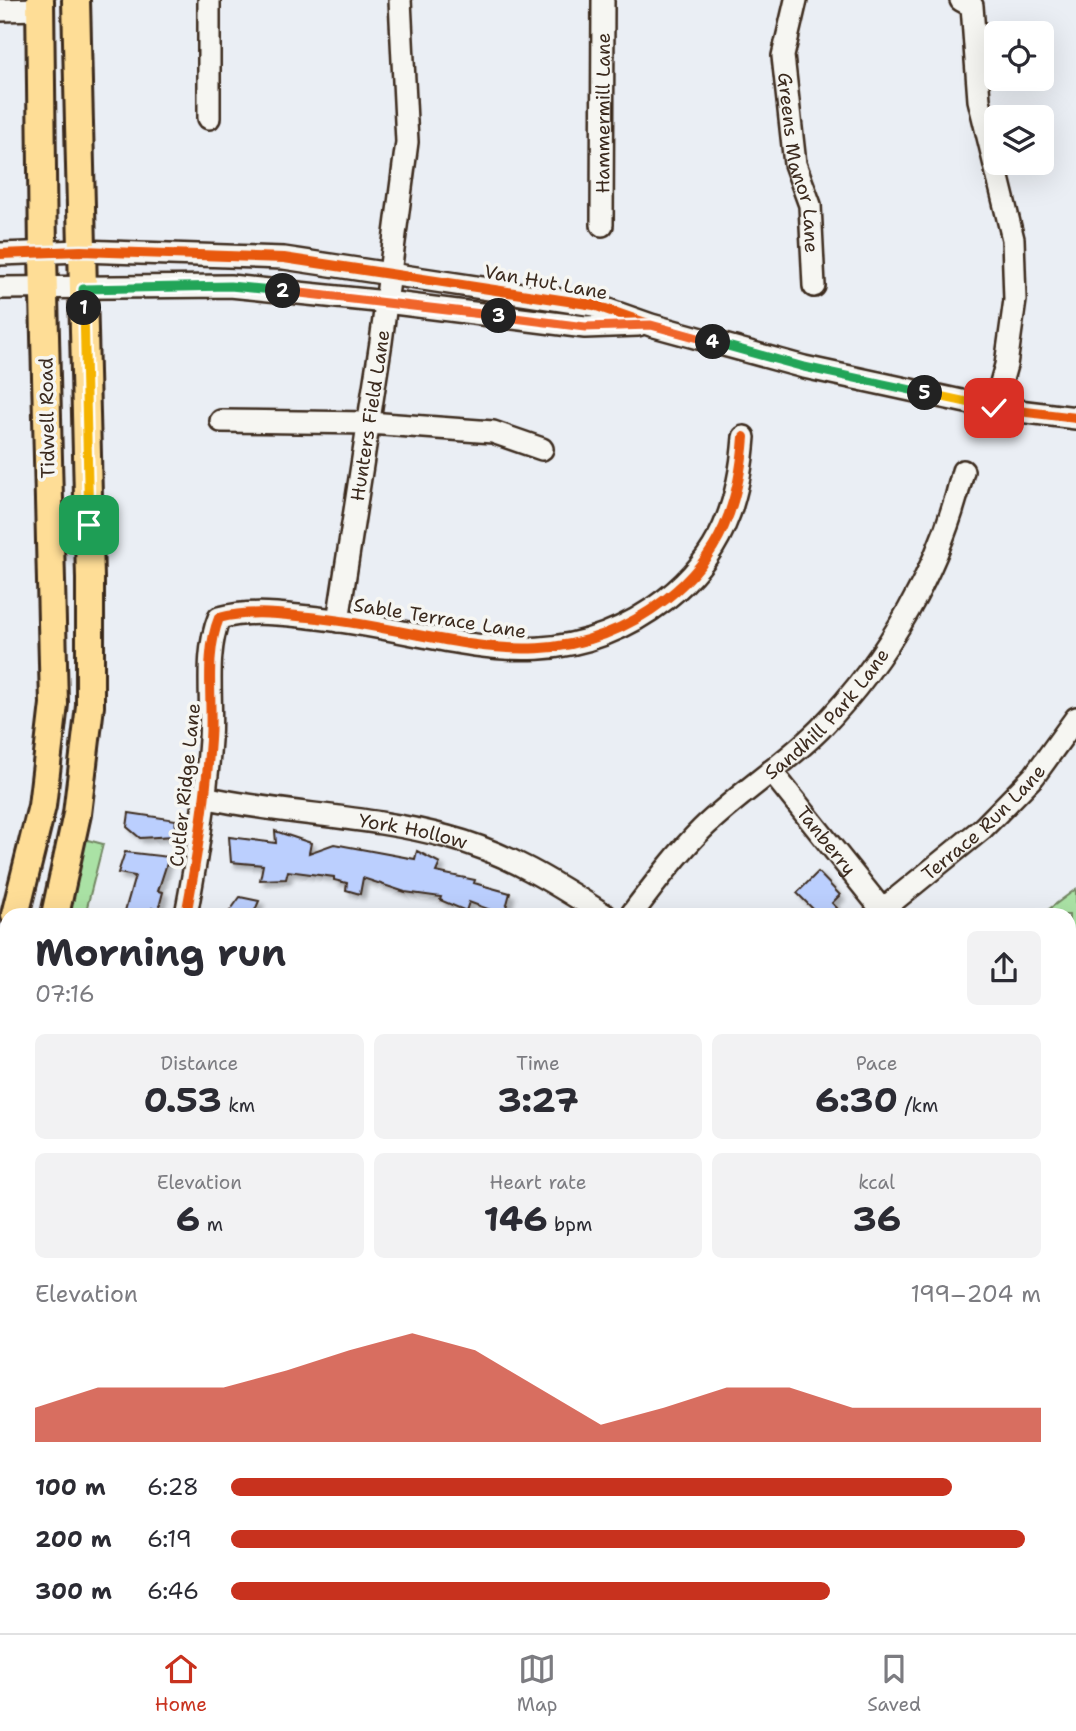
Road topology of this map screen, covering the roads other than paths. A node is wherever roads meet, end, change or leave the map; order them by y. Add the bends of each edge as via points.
1 (209, 0) edge
2 (400, 0) edge
3 (603, 0) edge
4 (796, 0) edge
5 (967, 3) edge
6 (40, 5) edge
7 (76, 5) edge
8 (0, 10) edge
9 (209, 118) dead end
10 (602, 225) dead end
11 (81, 251) junction
12 (0, 254) edge
13 (43, 254) junction
14 (390, 274) junction
15 (814, 286) dead end
16 (0, 288) edge
17 (44, 289) junction
18 (83, 289) junction
19 (386, 302) junction
20 (651, 325) junction
21 (994, 408) junction
22 (1076, 418) edge
23 (221, 421) dead end
24 (369, 423) junction
25 (744, 437) dead end
26 (542, 449) dead end
27 (963, 471) dead end
28 (219, 618) joint
29 (338, 621) junction
30 (54, 704) junction
31 (90, 706) junction
32 (1076, 718) edge
33 (771, 771) junction
34 (204, 797) junction
35 (17, 908) edge
36 (57, 908) edge
37 (187, 908) edge
38 (594, 908) edge
39 (637, 908) edge
40 (876, 908) edge
41 (886, 908) edge

1 - 9 street
2 - 14 street, Hunters Field Lane via 407,142
3 - 10 street, Hammermill Lane
4 - 15 street, Greens Manor Lane via 783,56 795,164 810,205
5 - 21 street via 979,100 1013,239 1015,300 1006,365
6 - 7 main road
6 - 8 street
6 - 13 main road, Tidwell Road
7 - 11 main road, Tidwell Road
11 - 13 street, Van Hut Lane
11 - 14 street, Van Hut Lane via 285,258
11 - 18 main road, Tidwell Road
12 - 13 street, Van Hut Lane
13 - 17 main road, Tidwell Road
14 - 19 street, Hunters Field Lane
14 - 20 street, Van Hut Lane via 594,305
16 - 17 street, Van Hut Lane
17 - 18 street, Van Hut Lane
17 - 30 main road, Tidwell Road
18 - 19 street, Van Hut Lane via 230,286
18 - 31 main road, Tidwell Road
19 - 20 street, Van Hut Lane via 585,327
19 - 24 street, Hunters Field Lane
20 - 21 street, Van Hut Lane via 804,367
21 - 22 street, Van Hut Lane
23 - 24 street
24 - 26 street via 493,432
24 - 29 street, Hunters Field Lane
25 - 29 street, Sable Terrace Lane via 737,494 722,532 703,562 677,590 619,631 568,647 517,650
27 - 33 street, Sandhill Park Lane via 934,559 891,640 821,727
28 - 29 street, Sable Terrace Lane via 257,613
28 - 34 street, Cutler Ridge Lane via 212,655 212,721
30 - 31 main road
30 - 35 main road, Tidwell Road via 41,806
31 - 36 main road, Tidwell Road via 77,814
32 - 41 street, Terrace Run Lane via 1034,776 983,828
33 - 39 street, Sandhill Park Lane via 701,831
33 - 40 street, Tanberry
34 - 37 street, Cutler Ridge Lane
34 - 38 street, York Hollow via 448,837 530,869

